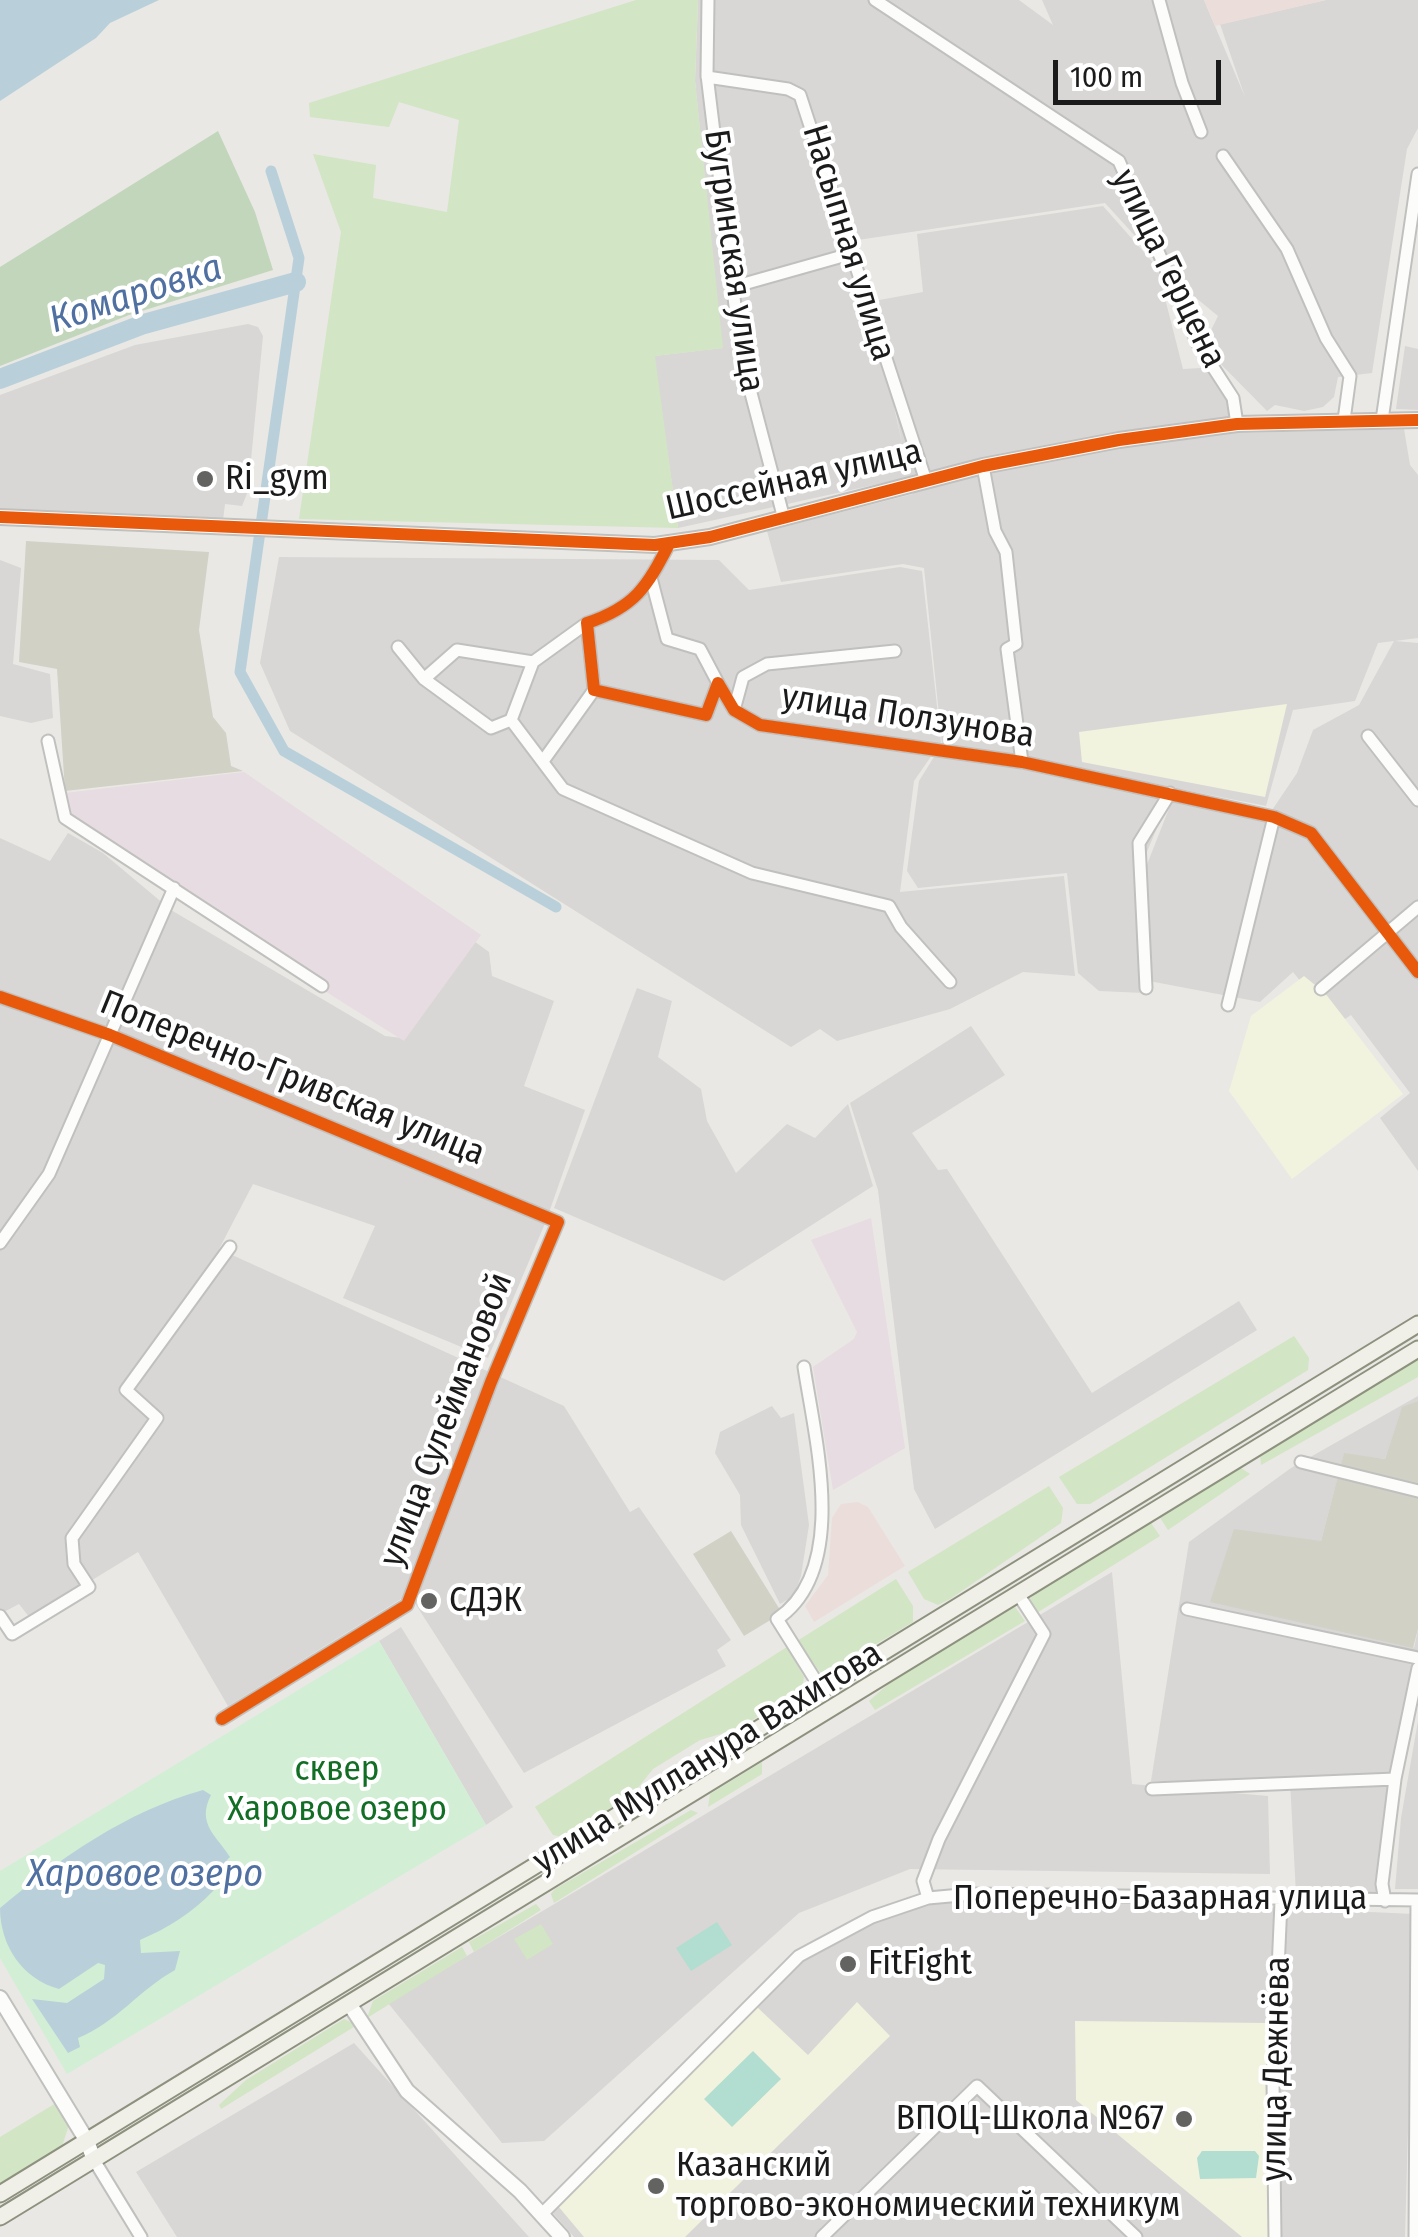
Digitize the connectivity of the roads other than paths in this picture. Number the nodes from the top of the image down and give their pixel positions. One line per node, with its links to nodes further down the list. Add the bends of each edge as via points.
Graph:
1 (708, 0): 4 (street, Бугринская улица)
2 (875, 0): 13 (street, улица Герцена, via 1119,161 1198,344 1233,398)
3 (1159, 0): 5 (street)
4 (707, 77): 8 (street, Насыпная улица, via 800,94); 9 (street, Бугринская улица)
5 (1201, 132)
6 (1223, 156): 10 (street, via 1287,249 1350,376)
7 (1418, 174): 11 (street)
8 (850, 254): 9 (street); 15 (street, Насыпная улица)
9 (733, 288): 17 (street, Бугринская улица, via 741,355)
10 (1344, 420): 11 (street, Шоссейная улица); 13 (street, Шоссейная улица)
11 (1382, 420): 12 (street, Шоссейная улица)
12 (1418, 420)
13 (1237, 424): 14 (street, Шоссейная улица)
14 (983, 466): 15 (street, Шоссейная улица); 32 (street, via 995,531 1006,552 1016,644 1007,649)
15 (926, 482): 17 (street, Шоссейная улица)
16 (0, 517): 18 (street, Шоссейная улица)
17 (784, 519): 18 (street, Шоссейная улица)
18 (669, 544): 19 (street)
19 (651, 578): 20 (street, via 623,611); 25 (street, улица Ползунова, via 668,639 700,650)
20 (587, 623): 23 (street); 26 (street)
21 (398, 647): 24 (street)
22 (895, 651): 27 (street, via 767,664 743,677)
23 (533, 662): 24 (street, via 457,650); 28 (street)
24 (424, 678): 28 (street, via 492,728)
25 (718, 683): 26 (street, via 706,715); 27 (street, улица Ползунова)
26 (594, 690): 31 (street)
27 (734, 710): 32 (street, улица Ползунова, via 760,725)
28 (511, 720): 31 (street)
29 (1368, 736): 34 (street)
30 (48, 741): 36 (street, via 64,818)
31 (543, 761): 40 (street, via 562,788 752,874 889,906)
32 (1022, 762): 33 (street, улица Ползунова)
33 (1170, 793): 35 (street, улица Ползунова); 42 (street, via 1139,843)
34 (1418, 800)
35 (1274, 817): 38 (street, улица Ползунова, via 1311,834); 45 (street)
36 (174, 888): 41 (street); 46 (street)
37 (1418, 907): 38 (street)
38 (1389, 932): 39 (street, улица Ползунова); 43 (street)
39 (1418, 972)
40 (950, 982)
41 (322, 986)
42 (1146, 988)
43 (1321, 989)
44 (0, 997): 46 (street, Поперечно-Гривская улица)
45 (1228, 1005)
46 (110, 1035): 47 (street, Поперечно-Гривская улица); 48 (street, via 50,1174)
47 (558, 1222): 61 (street, улица Сулеймановой, via 408,1605)
48 (0, 1243)
49 (230, 1247): 57 (street, via 126,1390 157,1418 72,1538 74,1564 89,1588 12,1634)
50 (1418, 1324): 60 (main road, улица Мулланура Вахитова)
51 (1418, 1350): 55 (main road, улица Мулланура Вахитова)
52 (804, 1367): 60 (street, via 825,1524 800,1600 778,1619)
53 (1300, 1462): 54 (street)
54 (1418, 1491)
55 (1018, 1594): 64 (street, via 1044,1634 938,1838 923,1881); 69 (main road, улица Мулланура Вахитова)
56 (1187, 1609): 58 (street)
57 (0, 1616)
58 (1418, 1658)
59 (1418, 1668): 62 (street)
60 (821, 1689): 70 (main road, улица Мулланура Вахитова)
61 (222, 1719)
62 (1395, 1779): 63 (street); 65 (street)
63 (1152, 1789)
64 (928, 1898): 67 (street, Поперечно-Базарная улица); 73 (street, Поперечно-Базарная улица, via 847,1926 799,1956)
65 (1385, 1900): 66 (street, Поперечно-Базарная улица); 67 (street, Поперечно-Базарная улица)
66 (1417, 1900): 80 (street)
67 (1281, 1902): 79 (street, улица Дежнёва, via 1273,2082)
68 (0, 1998): 70 (street)
69 (350, 2006): 71 (main road, улица Мулланура Вахитова); 73 (street, via 407,2091)
70 (87, 2141): 71 (street); 72 (main road, улица Мулланура Вахитова)
71 (94, 2160): 74 (main road, улица Мулланура Вахитова); 75 (street)
72 (0, 2194)
73 (542, 2214): 76 (street)
74 (0, 2217)
75 (141, 2237)
76 (562, 2237)
77 (822, 2237): 78 (street, via 977,2086)
78 (1136, 2237)
79 (1276, 2237)
80 (1415, 2237)

